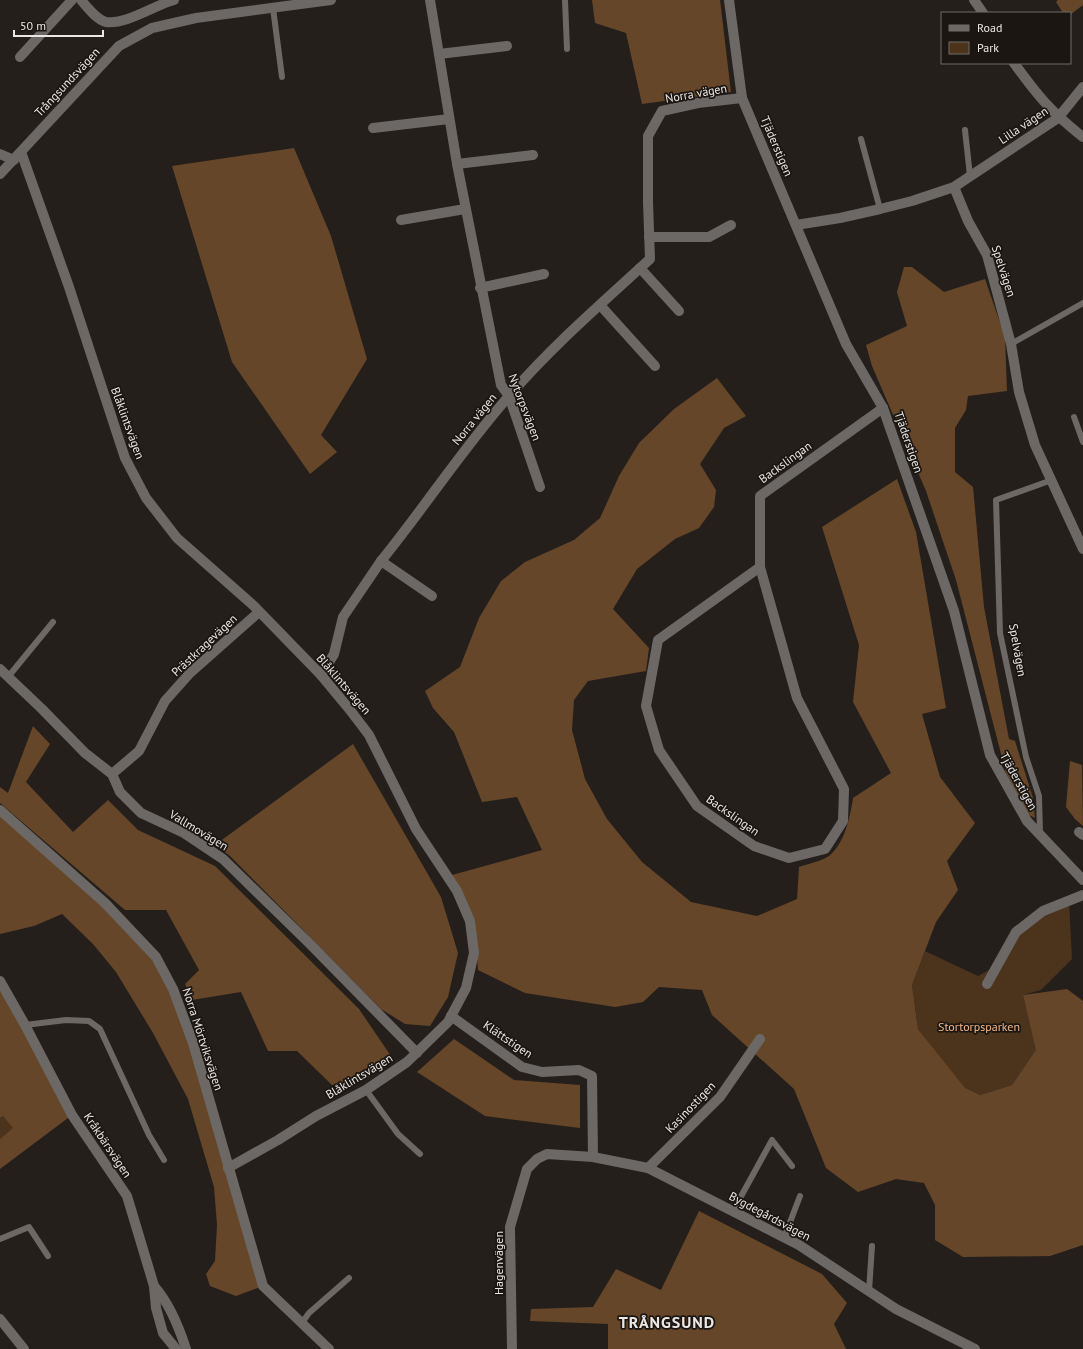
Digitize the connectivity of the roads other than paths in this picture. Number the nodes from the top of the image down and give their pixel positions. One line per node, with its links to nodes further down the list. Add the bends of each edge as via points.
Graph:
1 (72, 0): 14 (street)
2 (81, 0): 3 (street, via 90,11 106,22 120,20)
3 (174, 0)
4 (331, 0): 9 (street, Trångsundsvägen)
5 (430, 0): 13 (street, Nytorpsvägen)
6 (565, 0): 12 (lane)
7 (729, 0): 18 (street, Tjäderstigen)
8 (974, 0): 10 (street)
9 (273, 8): 16 (lane); 27 (street, Trångsundsvägen, via 196,18 152,28 119,46)
10 (981, 12)
11 (507, 46): 13 (street)
12 (567, 49)
13 (439, 54): 20 (street, Nytorpsvägen)
14 (20, 57)
15 (1015, 64): 19 (street, via 1037,96)
16 (282, 77)
17 (1083, 87): 19 (street, Lilla vägen)
18 (742, 98): 35 (street, Tjäderstigen); 37 (street, Norra vägen, via 698,103 662,112 648,136)
19 (1058, 118): 23 (street); 30 (street, Lilla vägen)
20 (449, 119): 21 (street); 28 (street, Nytorpsvägen)
21 (373, 128)
22 (965, 130): 30 (lane)
23 (1083, 137)
24 (861, 139): 33 (lane)
25 (0, 154): 27 (street)
26 (533, 155): 28 (street)
27 (17, 156): 29 (street, Trångsundsvägen); 56 (street, Blåklintsvägen, via 69,288 125,458 146,498 177,538)
28 (456, 164): 32 (street, Nytorpsvägen)
29 (0, 174)
30 (970, 176): 31 (street, Lilla vägen)
31 (954, 187): 33 (street, Lilla vägen); 44 (street, Spelvägen, via 968,221 988,255)
32 (465, 209): 34 (street); 40 (street, Nytorpsvägen)
33 (880, 209): 35 (street, Lilla vägen)
34 (401, 220)
35 (796, 224): 47 (street, Tjäderstigen, via 846,344)
36 (731, 225): 37 (street, via 709,237)
37 (649, 237): 38 (street, Norra vägen, via 650,259)
38 (640, 268): 42 (street, Norra vägen); 43 (street)
39 (544, 274): 40 (street)
40 (480, 288): 46 (street, Nytorpsvägen, via 501,385)
41 (1083, 303): 44 (lane)
42 (600, 305): 45 (street); 46 (street, Norra vägen, via 560,342)
43 (679, 311)
44 (1011, 344): 50 (street, Spelvägen, via 1019,392 1035,445)
45 (655, 366)
46 (509, 396): 51 (street, Nytorpsvägen); 53 (street, Norra vägen)
47 (883, 408): 54 (street, Backslingan, via 760,496); 63 (street, Tjäderstigen, via 954,611 990,756 1027,821)
48 (1074, 416): 49 (lane)
49 (1083, 442)
50 (1052, 480): 52 (street, Spelvägen); 63 (lane, Spelvägen, via 996,500 1000,633 1026,757 1039,796)
51 (540, 487)
52 (1083, 549)
53 (381, 561): 55 (street); 59 (street, Norra vägen, via 343,617 334,654)
54 (760, 567): 54 (street, Backslingan, via 658,640 646,706 659,750 697,806 754,846 789,858 825,849 842,821 844,789 797,698)
55 (432, 596)
56 (259, 612): 59 (street, Blåklintsvägen); 61 (street, Prästkragevägen, via 190,673 165,701 139,751)
57 (53, 622): 60 (lane)
58 (0, 669): 60 (street, Vallmovägen)
59 (321, 676): 68 (street, Blåklintsvägen, via 369,735 416,829 457,891 470,921 474,953 466,988)
60 (8, 677): 61 (street, Vallmovägen, via 85,753)
61 (112, 774): 71 (street, Vallmovägen, via 120,792 141,813 184,833 223,859)
62 (0, 810): 78 (street, Norra Mörtviksvägen, via 105,903 156,957 174,989 193,1043)
63 (1040, 836): 64 (street, Tjäderstigen)
64 (1083, 880)
65 (1083, 895): 67 (street, via 1043,911 1016,932)
66 (0, 981): 69 (street, Kråkbärsvägen)
67 (987, 984)
68 (451, 1016): 71 (street, Blåklintsvägen); 74 (street, Klättstigen, via 522,1067 542,1072 579,1070 592,1076)
69 (25, 1025): 76 (lane, via 66,1020 89,1021 100,1029 149,1136); 87 (street, Kråkbärsvägen, via 72,1115 127,1196)
70 (760, 1039): 79 (street, Kasinostigen, via 720,1097)
71 (417, 1053): 72 (street, Blåklintsvägen)
72 (366, 1090): 73 (lane, via 398,1134); 78 (street, Blåklintsvägen)
73 (420, 1154)
74 (593, 1157): 75 (street, Bygdegårdsvägen, via 547,1154); 79 (street, Bygdegårdsvägen)
75 (537, 1159): 95 (street, Hagenvägen, via 527,1169 510,1227)
76 (164, 1160)
77 (792, 1166): 81 (lane, via 772,1140)
78 (228, 1168): 90 (street, Norra Mörtviksvägen, via 263,1286)
79 (648, 1168): 81 (street, Bygdegårdsvägen)
80 (800, 1196): 82 (lane)
81 (733, 1211): 82 (street, Bygdegårdsvägen)
82 (784, 1238): 88 (street, Bygdegårdsvägen)
83 (0, 1239): 85 (lane, via 29,1227)
84 (872, 1246): 88 (lane)
85 (48, 1256)
86 (349, 1278): 90 (lane, via 309,1313)
87 (154, 1286): 92 (street, Kråkbärsvägen, via 156,1308 163,1333); 93 (street, Kråkbärsvägen, via 163,1296 176,1320)
88 (869, 1291): 96 (street, Bygdegårdsvägen, via 896,1309)
89 (0, 1319): 91 (street)
90 (301, 1324): 94 (street, Norra Mörtviksvägen)
91 (24, 1349)
92 (176, 1349)
93 (186, 1349)
94 (329, 1349)
95 (512, 1349)
96 (975, 1349)

